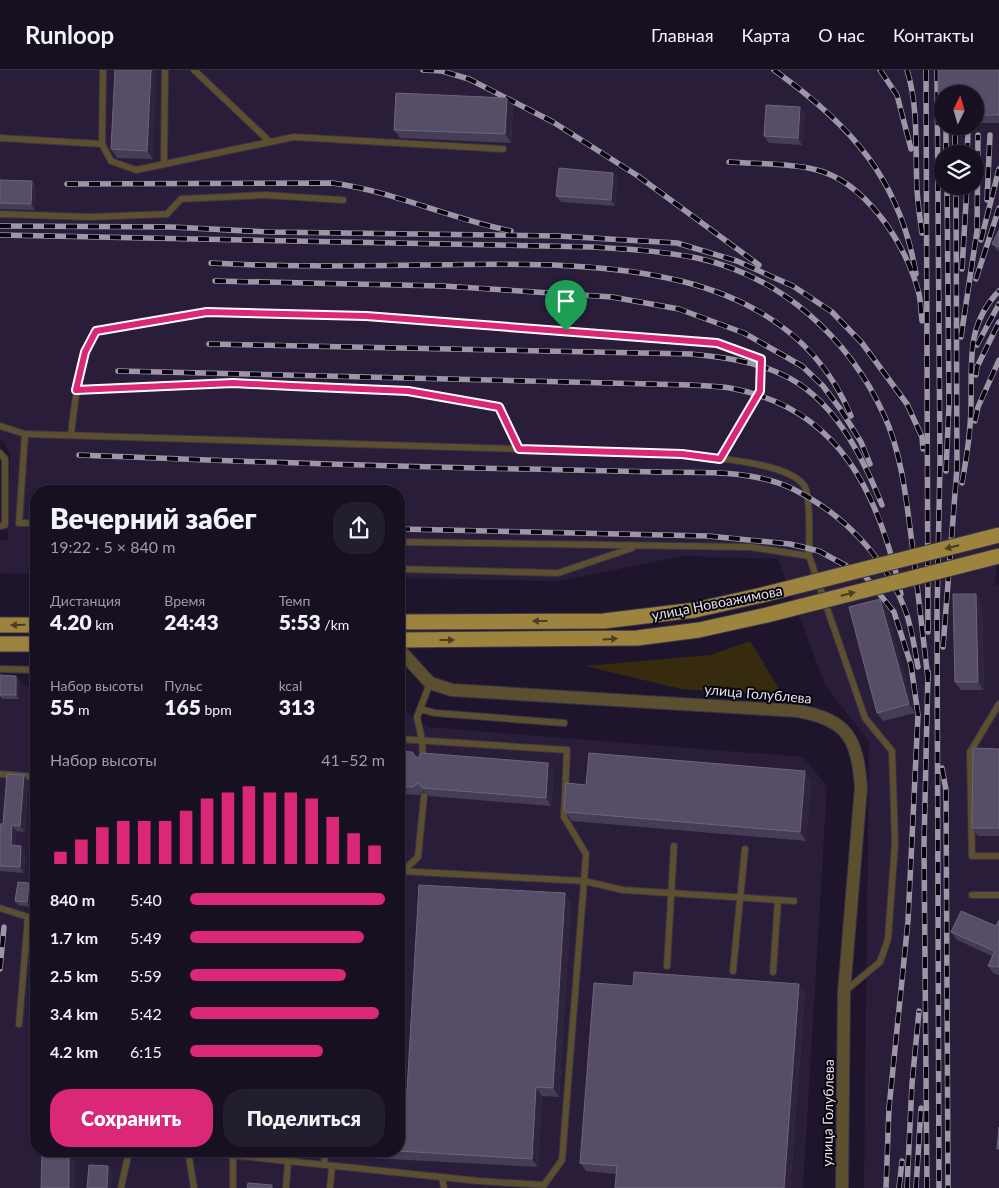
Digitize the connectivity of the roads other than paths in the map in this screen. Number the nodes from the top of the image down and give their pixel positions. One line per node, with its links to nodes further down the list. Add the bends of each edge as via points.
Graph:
1 (103, 70): 6 (lane)
2 (165, 70): 8 (lane)
3 (194, 70): 5 (lane)
4 (0, 138): 6 (lane)
5 (270, 142): 7 (lane, via 294,137); 8 (lane)
6 (102, 144): 8 (lane, via 111,161 136,170)
7 (503, 149)
8 (164, 164)
9 (343, 200): 10 (lane, via 264,195 181,199 168,214 90,217)
10 (0, 214)
11 (76, 390): 14 (lane); 15 (lane, via 233,383 408,391 499,407); 17 (lane, via 85,352 96,331 207,312 366,316 717,343 761,359 760,391)
12 (0, 426): 13 (lane)
13 (25, 434): 14 (lane); 18 (lane, via 20,523)
14 (71, 435): 15 (lane)
15 (519, 449): 17 (lane, via 682,454)
16 (0, 453): 19 (lane, via 5,459 5,525)
17 (720, 459): 23 (lane, via 758,464 795,476 806,488)
18 (30, 523)
19 (0, 526)
20 (999, 535): 26 (main road, улица Новоажимова, one-way to 26, bridge, via 695,610 604,621)
21 (405, 542): 22 (lane)
22 (638, 546): 23 (lane, via 750,547); 25 (lane, via 558,573)
23 (809, 556): 61 (lane, via 865,718 892,751 895,843 888,939 880,962)
24 (999, 556): 29 (main road, улица Новоажимова, one-way to 24, bridge, via 638,638 698,630)
25 (405, 569)
26 (405, 622)
27 (0, 625): 28 (main road, one-way to 27)
28 (30, 625)
29 (405, 640)
30 (0, 644): 31 (main road)
31 (30, 644)
32 (405, 655): 35 (street, улица Голублева)
33 (0, 669): 34 (lane)
34 (30, 670)
35 (430, 682): 37 (lane); 61 (street, улица Голублева, via 452,690 798,711 821,715 841,726 853,742 862,787)
36 (999, 704): 47 (lane, via 970,752 972,856)
37 (420, 709): 38 (lane, via 435,713); 40 (lane, via 417,720)
38 (564, 723)
39 (405, 739): 40 (lane)
40 (422, 740): 41 (lane); 50 (lane, via 568,750 564,817 586,854)
41 (423, 761)
42 (0, 774): 43 (lane)
43 (30, 776)
44 (424, 796): 48 (lane, via 418,857)
45 (674, 846): 51 (lane)
46 (744, 849): 54 (lane)
47 (999, 856)
48 (405, 868)
49 (405, 872): 50 (lane)
50 (584, 881): 51 (lane, via 623,890); 72 (lane, via 562,1160)
51 (671, 894): 54 (lane); 58 (lane)
52 (999, 895): 53 (lane)
53 (972, 896)
54 (741, 898): 55 (lane); 59 (lane)
55 (778, 900): 56 (lane); 60 (lane)
56 (794, 901)
57 (0, 908): 62 (lane, via 28,917)
58 (667, 966)
59 (733, 971)
60 (773, 972)
61 (844, 992): 79 (street, улица Голублева)
62 (19, 1024)
63 (128, 1157): 73 (lane)
64 (189, 1157): 74 (lane)
65 (233, 1157): 75 (lane)
66 (242, 1157): 68 (lane)
67 (325, 1157): 69 (lane)
68 (288, 1162): 69 (lane); 76 (lane)
69 (324, 1165): 70 (lane)
70 (332, 1166): 71 (lane); 77 (lane)
71 (442, 1177): 72 (lane); 78 (lane)
72 (544, 1186)
73 (121, 1188)
74 (194, 1188)
75 (233, 1188)
76 (286, 1188)
77 (330, 1188)
78 (444, 1188)
79 (842, 1188)

